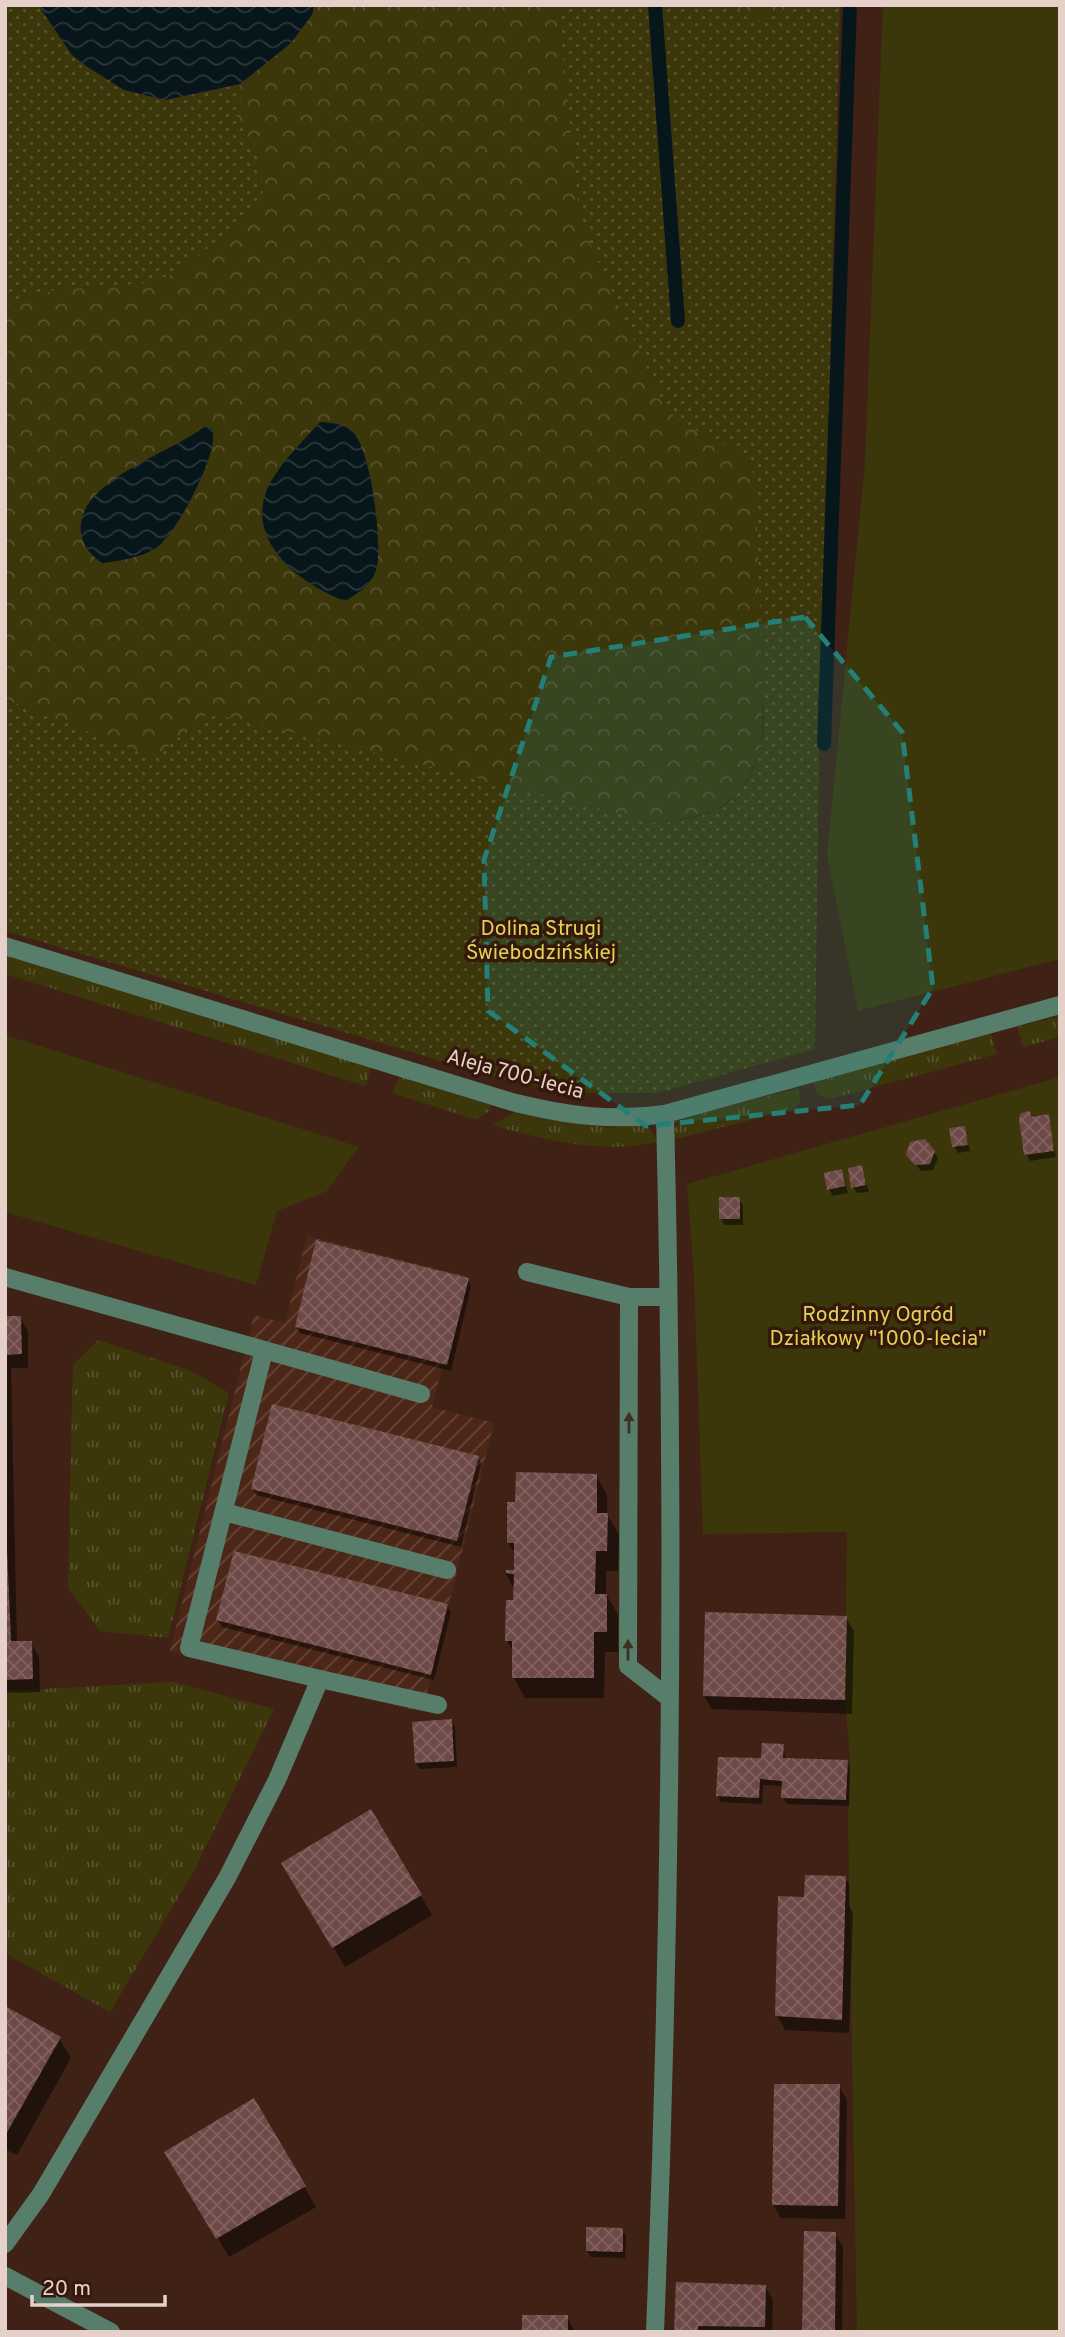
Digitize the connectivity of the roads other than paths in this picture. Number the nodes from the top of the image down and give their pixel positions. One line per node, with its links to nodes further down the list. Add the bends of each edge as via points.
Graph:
1 (5, 946): 3 (street, Aleja 700-lecia, via 512,1102 587,1118)
2 (1060, 1005): 3 (street, Aleja 700-lecia)
3 (665, 1114): 7 (street)
4 (527, 1272): 6 (street)
5 (5, 1277): 8 (street)
6 (629, 1297): 7 (street); 13 (street, one-way to 6, via 628,1666)
7 (668, 1297): 13 (street)
8 (264, 1351): 9 (street); 10 (street)
9 (421, 1394)
10 (224, 1512): 11 (street); 12 (street, via 189,1648)
11 (447, 1570)
12 (320, 1679): 14 (street); 15 (street, via 277,1780 227,1878 41,2194)
13 (669, 1698): 18 (street, via 664,2098)
14 (438, 1705)
15 (5, 2244)
16 (5, 2276): 17 (street)
17 (111, 2332)
18 (655, 2332)

